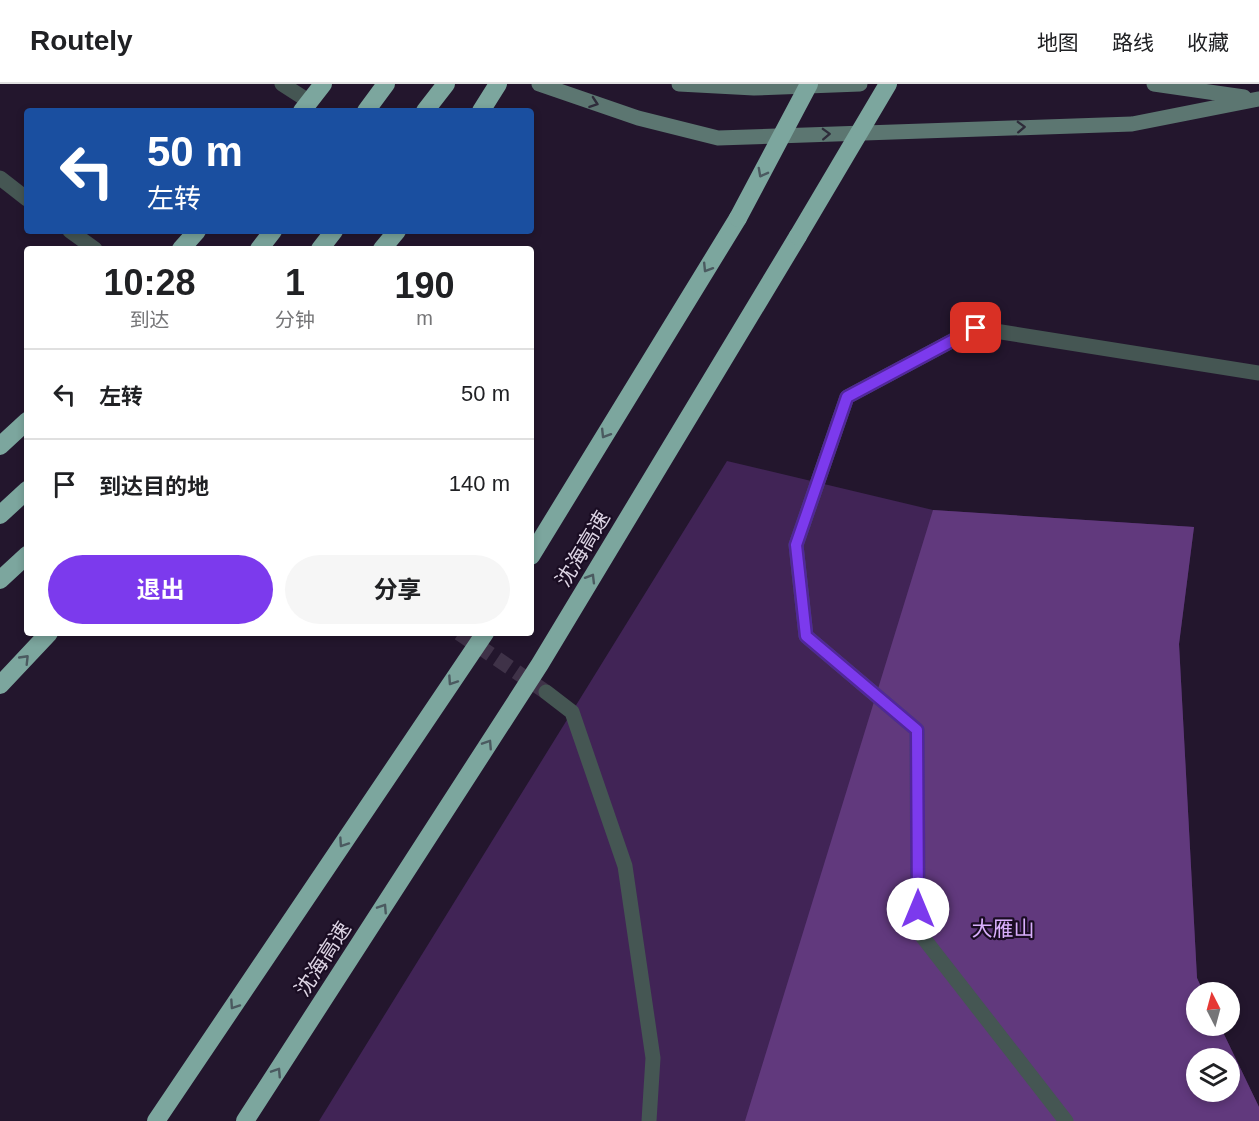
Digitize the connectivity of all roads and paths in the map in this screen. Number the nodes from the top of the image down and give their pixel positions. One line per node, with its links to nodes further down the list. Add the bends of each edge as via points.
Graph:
1 (282, 84): 13 (street)
2 (323, 84): 13 (highway)
3 (386, 84): 14 (highway)
4 (446, 84): 15 (highway)
5 (498, 84): 16 (highway)
6 (539, 84): 12 (street, one-way to 12, via 638,118 718,138 1132,124)
7 (679, 84): 9 (street, via 754,88)
8 (809, 84): 34 (highway, 沈海高速, one-way to 34, bridge, via 738,218)
9 (860, 84)
10 (888, 84): 42 (highway, 沈海高速, one-way to 10, bridge, via 540,664)
11 (1154, 84): 12 (street)
12 (1258, 99)
13 (306, 106)
14 (368, 108)
15 (428, 108)
16 (483, 108)
17 (0, 178): 18 (street)
18 (24, 196)
19 (74, 234): 24 (street)
20 (194, 234): 25 (highway)
21 (271, 234): 26 (highway)
22 (332, 234): 27 (highway)
23 (394, 234): 28 (highway)
24 (90, 246)
25 (184, 246)
26 (261, 246)
27 (322, 246)
28 (384, 246)
29 (1259, 373): 44 (street, via 976,328 847,397 796,545 806,636 917,730 918,931)
30 (24, 424): 31 (highway)
31 (0, 446)
32 (24, 493): 33 (highway)
33 (0, 515)
34 (534, 551)
35 (24, 558): 36 (highway)
36 (0, 580)
37 (46, 636): 39 (highway, one-way to 37)
38 (483, 636): 41 (highway, one-way to 41)
39 (0, 685)
40 (546, 692): 43 (street, via 572,712 625,866 653,1058)
41 (156, 1121)
42 (245, 1121)
43 (649, 1121)
44 (1066, 1121)

